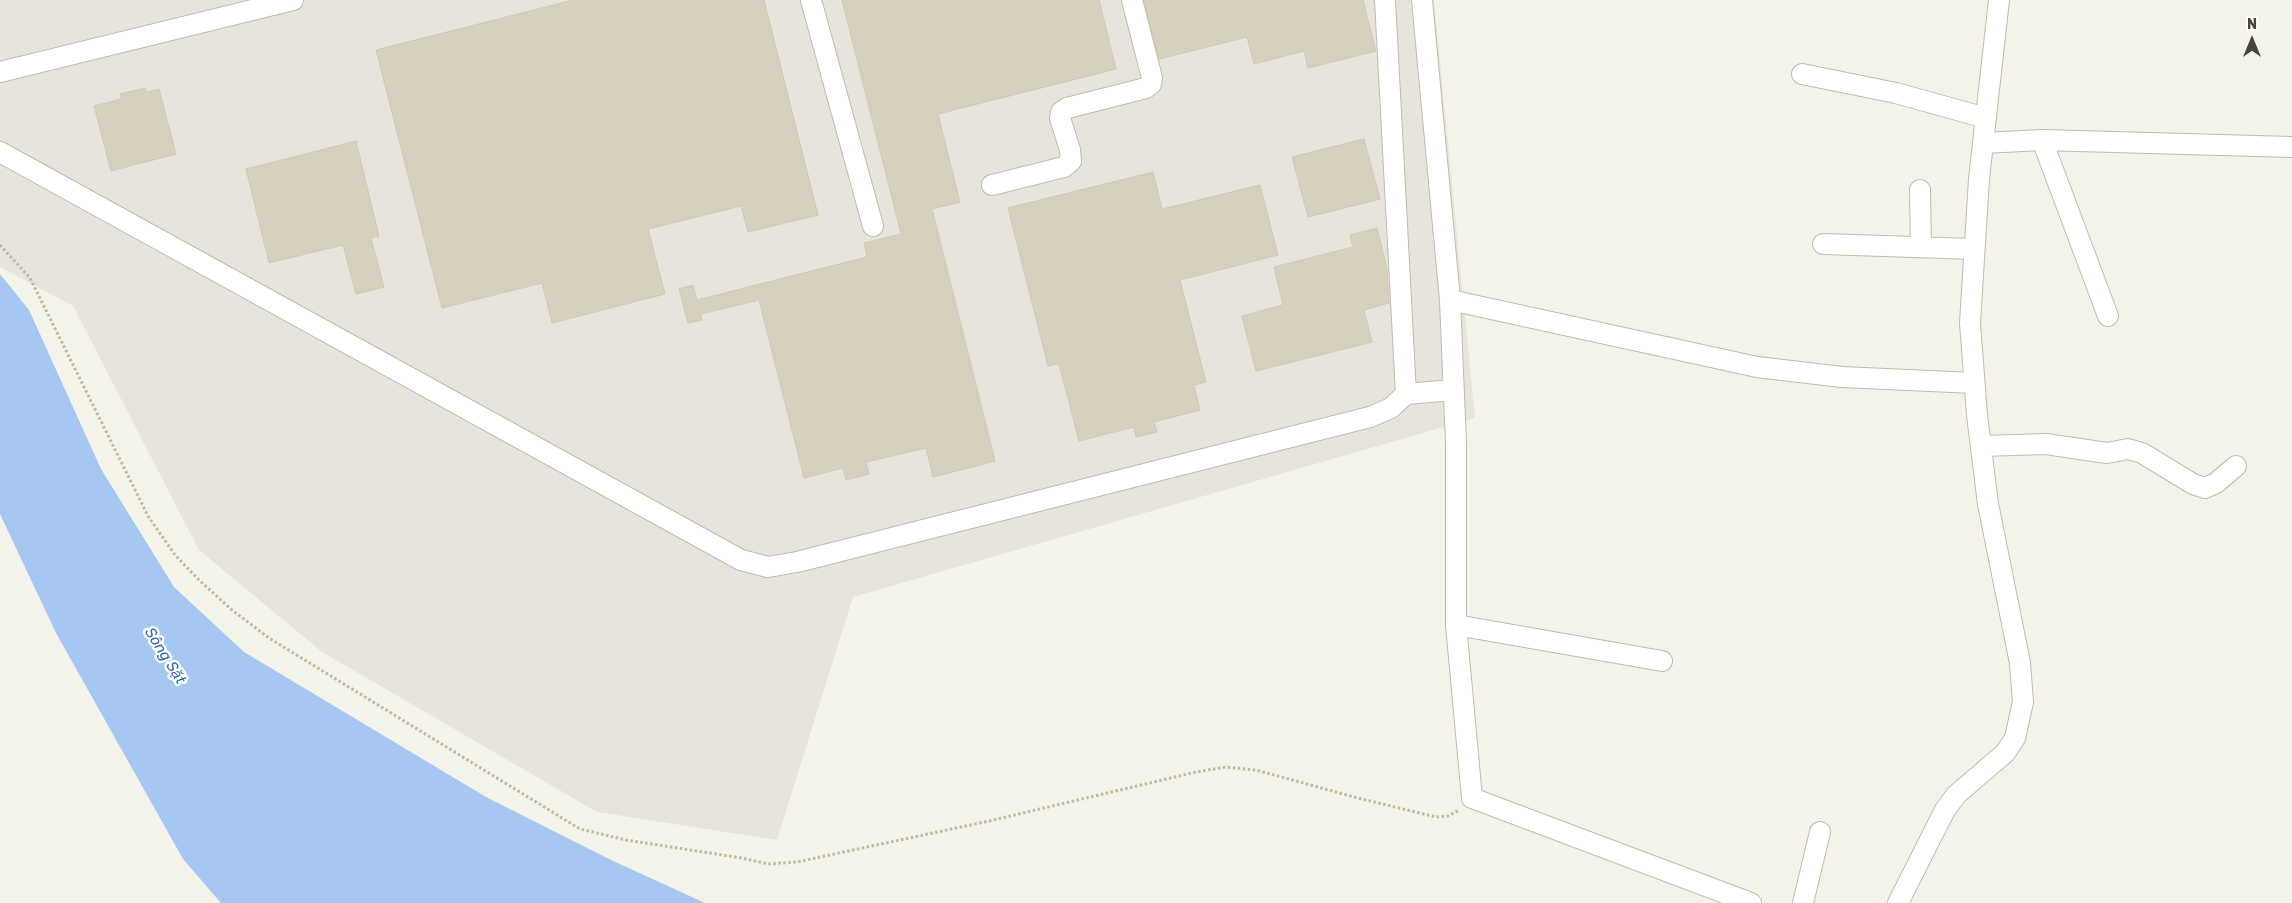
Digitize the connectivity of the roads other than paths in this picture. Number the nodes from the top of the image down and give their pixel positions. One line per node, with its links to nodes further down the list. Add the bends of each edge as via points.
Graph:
1 (293, 0): 7 (street)
2 (811, 0): 16 (street)
3 (1132, 0): 14 (street, via 1151,84 1067,108 1061,112 1060,118 1071,161 1064,167)
4 (1385, 0): 24 (street)
5 (1422, 0): 20 (street)
6 (1999, 0): 9 (street)
7 (0, 72)
8 (1802, 74): 9 (street, via 1896,93)
9 (1986, 118): 11 (street)
10 (2042, 140): 11 (street); 12 (street); 21 (street)
11 (1983, 143): 19 (street)
12 (2292, 147)
13 (0, 152): 24 (street, via 741,560 768,567 1370,416 1391,408)
14 (992, 185)
15 (1920, 190): 18 (street)
16 (873, 226)
17 (1823, 244): 18 (street)
18 (1921, 248): 19 (street)
19 (1974, 249): 22 (street, via 1970,323)
20 (1450, 300): 22 (street, via 1757,367 1842,377); 23 (street)
21 (2108, 316)
22 (1974, 383): 25 (street)
23 (1453, 390): 24 (street); 27 (street)
24 (1406, 394)
25 (1982, 446): 26 (street, via 2046,444 2107,453 2128,449 2142,453 2205,488); 33 (street, via 1994,536 2020,663 2023,702 2020,721 2015,738 2005,753 1951,802)
26 (2236, 466)
27 (1456, 625): 28 (street); 30 (street, via 1472,798)
28 (1662, 662)
29 (1820, 832): 32 (street)
30 (1717, 897): 31 (street)
31 (1751, 903)
32 (1803, 903)
33 (1898, 903)

